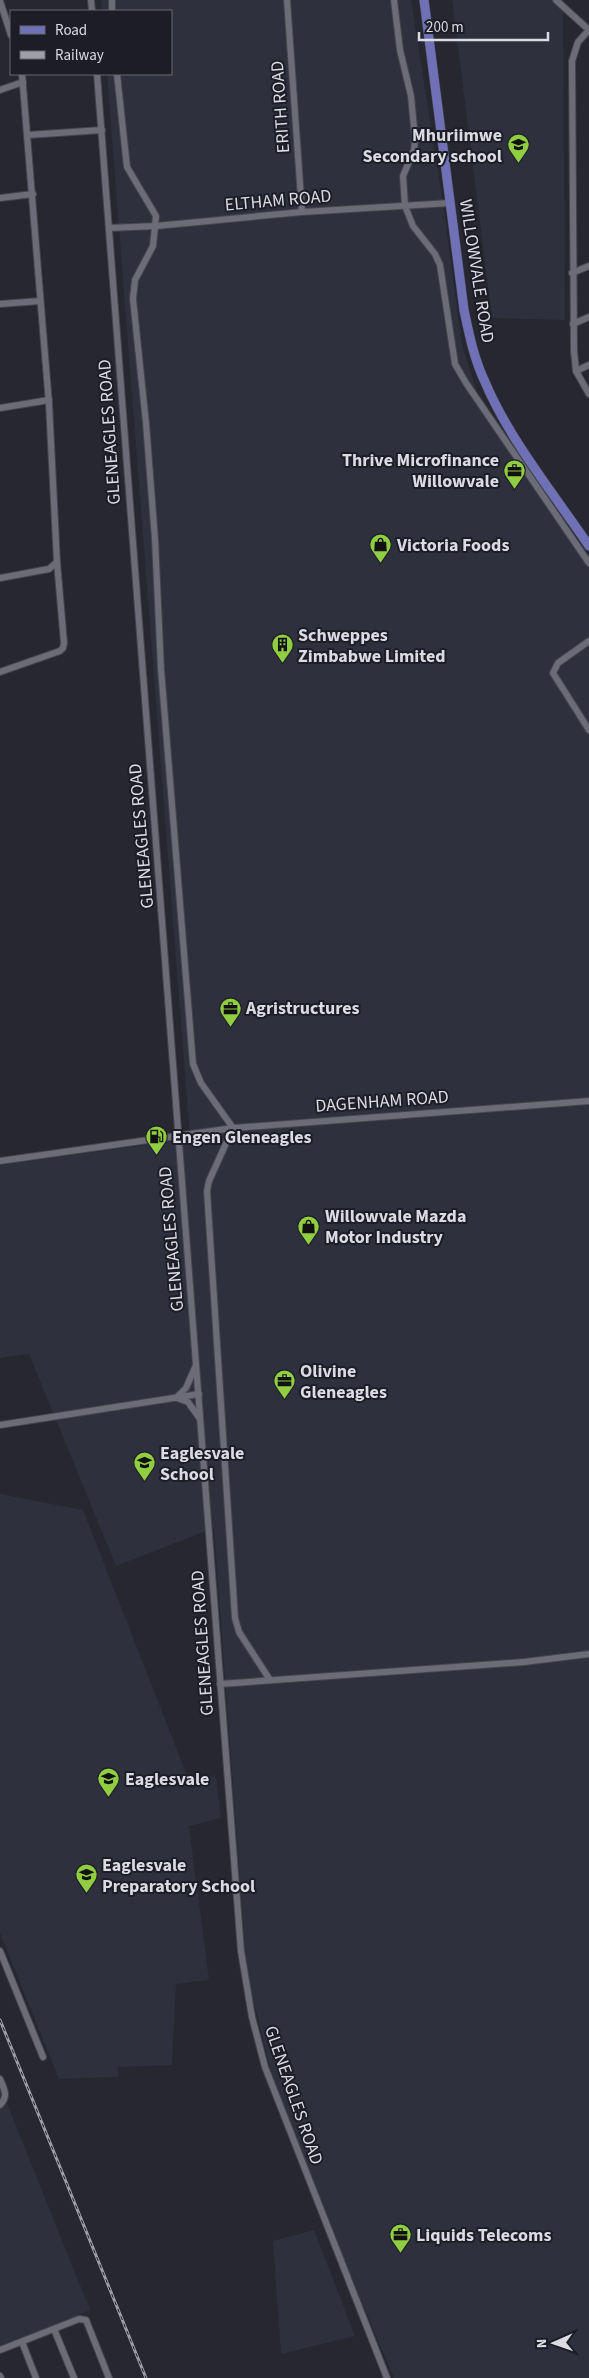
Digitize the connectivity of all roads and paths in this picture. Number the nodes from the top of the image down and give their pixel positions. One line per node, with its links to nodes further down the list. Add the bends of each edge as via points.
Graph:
1 (0, 0): 7 (street)
2 (287, 0): 19 (street, ERITH ROAD)
3 (394, 0): 18 (street, via 415,139 403,176)
4 (424, 0): 17 (main road, WILLOWVALE ROAD)
5 (556, 0): 6 (street)
6 (589, 30): 23 (street, via 578,42 572,61)
7 (10, 32)
8 (22, 75): 11 (street)
9 (97, 75): 13 (street, GLENEAGLES ROAD)
10 (117, 75): 20 (street, via 126,167 156,216)
11 (23, 82): 12 (street); 14 (street)
12 (0, 90)
13 (102, 130): 14 (street); 21 (street, GLENEAGLES ROAD)
14 (28, 135): 15 (street)
15 (32, 194): 16 (street); 24 (street)
16 (0, 198)
17 (450, 203): 18 (street, ELTHAM ROAD); 33 (main road, WILLOWVALE ROAD, via 464,310 485,383 506,423)
18 (404, 206): 19 (street, ELTHAM ROAD); 35 (street, via 413,226 440,265 452,350 460,374)
19 (302, 212): 20 (street, ELTHAM ROAD)
20 (156, 226): 21 (street, ELTHAM ROAD); 41 (street, via 153,246 135,280 133,299 146,423 161,669 193,1064 198,1078)
21 (109, 228): 42 (street, GLENEAGLES ROAD)
22 (589, 266): 23 (street)
23 (572, 273): 27 (street)
24 (40, 301): 25 (street); 31 (street)
25 (0, 304)
26 (589, 317): 27 (street)
27 (573, 324): 29 (street)
28 (589, 365): 29 (street)
29 (576, 371): 30 (street)
30 (589, 394)
31 (49, 400): 32 (street); 34 (street)
32 (0, 408)
33 (589, 546)
34 (57, 562): 36 (street, via 49,569); 38 (street, via 64,648)
35 (589, 563)
36 (0, 578)
37 (589, 641): 39 (street, via 558,663 553,673)
38 (0, 672)
39 (589, 730)
40 (589, 1101): 41 (street, DAGENHAM ROAD)
41 (233, 1128): 42 (street, DAGENHAM ROAD); 50 (street, via 207,1191 235,1618 239,1632)
42 (178, 1134): 43 (street, DAGENHAM ROAD); 44 (street, GLENEAGLES ROAD)
43 (0, 1161)
44 (196, 1364): 45 (street, GLENEAGLES ROAD); 46 (street, via 186,1388)
45 (199, 1394): 46 (street); 47 (street, GLENEAGLES ROAD)
46 (176, 1398): 47 (street, via 188,1402); 48 (street)
47 (201, 1421): 51 (street, GLENEAGLES ROAD)
48 (0, 1425)
49 (589, 1654): 50 (street, via 524,1662)
50 (270, 1680): 51 (street)
51 (220, 1684): 62 (street, GLENEAGLES ROAD, via 241,1951 253,2026 277,2101)
52 (0, 1951): 53 (street)
53 (44, 2057)
54 (0, 2079): 55 (street, via 6,2094)
55 (0, 2105)
56 (54, 2329): 57 (street); 60 (street); 61 (street, via 79,2319 86,2320)
57 (22, 2342): 58 (street); 59 (street)
58 (0, 2350)
59 (36, 2378)
60 (74, 2378)
61 (109, 2378)
62 (387, 2378)

